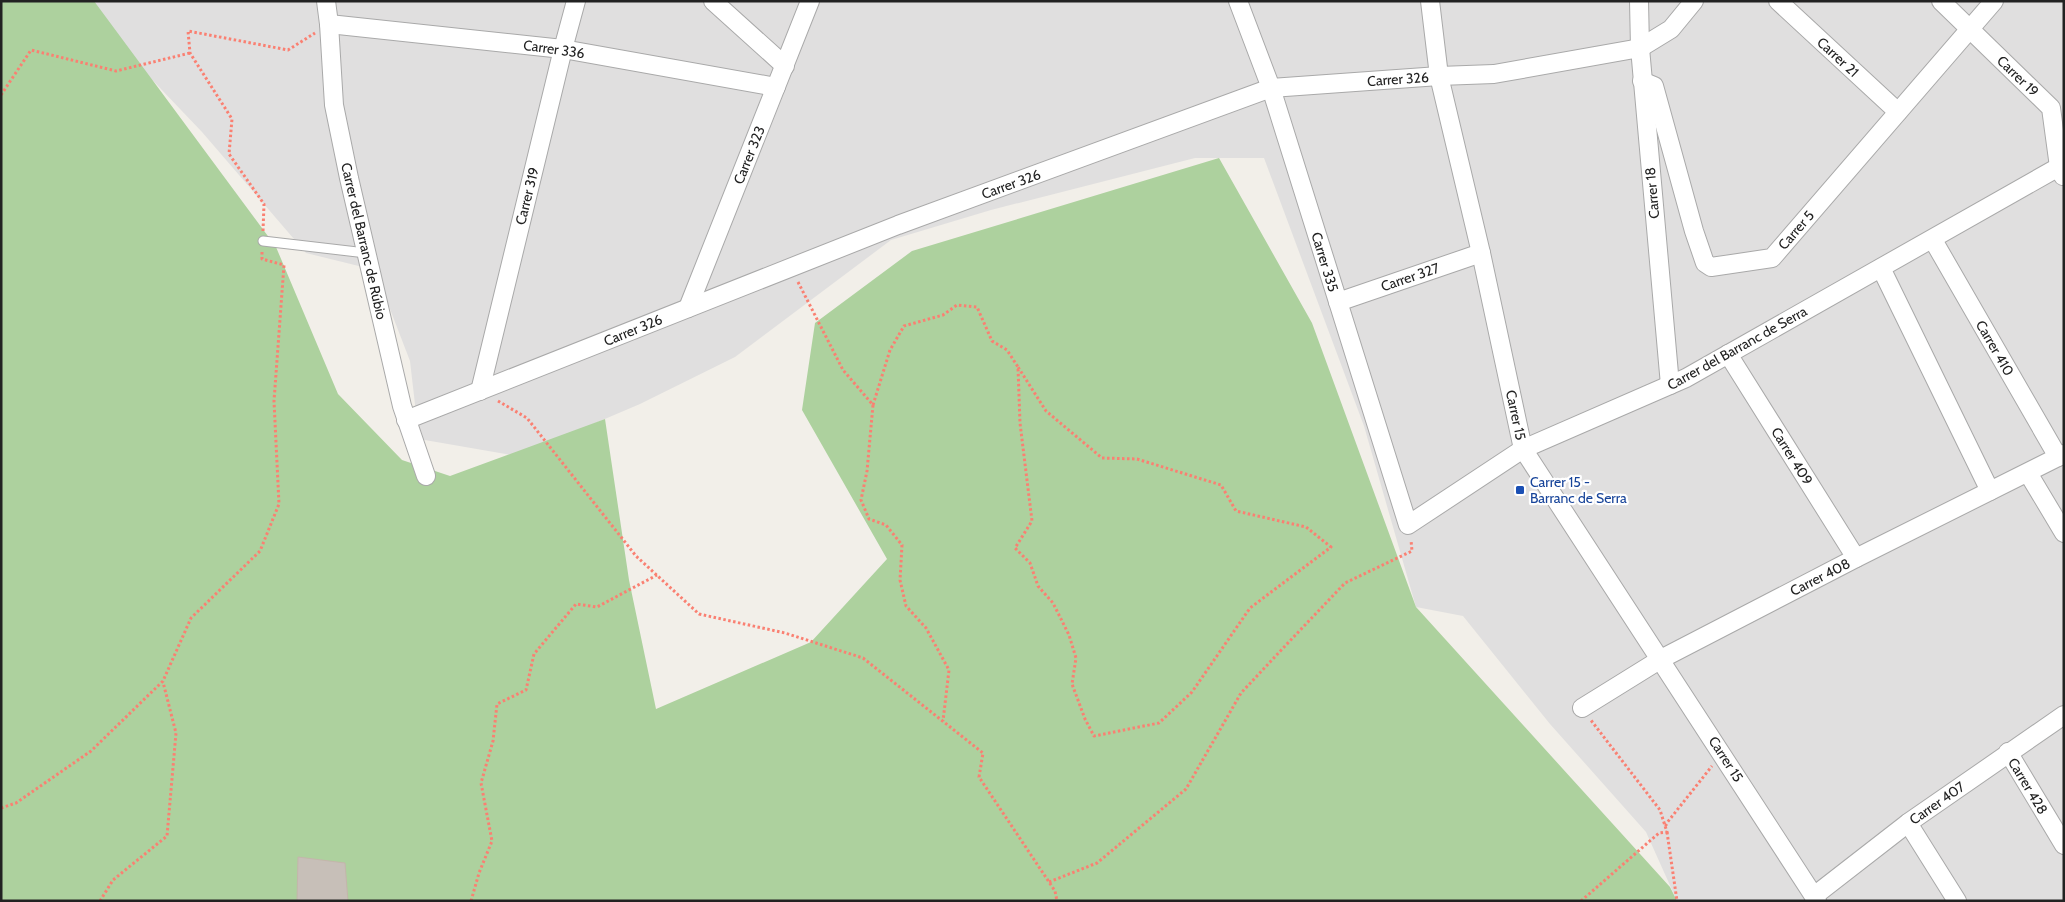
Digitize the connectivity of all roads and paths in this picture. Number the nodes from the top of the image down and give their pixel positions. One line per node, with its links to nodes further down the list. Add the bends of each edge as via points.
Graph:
1 (326, 1): 12 (street, Carrer del Barranc de Rúbio)
2 (576, 1): 15 (street, Carrer 319)
3 (712, 1): 17 (street)
4 (810, 1): 17 (street, Carrer 323)
5 (1238, 1): 21 (street, Carrer 335)
6 (1430, 1): 18 (street, Carrer 15)
7 (1639, 1): 14 (street, Carrer 18)
8 (1694, 1): 14 (street, via 1671,29)
9 (1778, 1): 23 (street, Carrer 21)
10 (1941, 1): 13 (street, Carrer 19)
11 (1994, 1): 13 (street, Carrer 5)
12 (329, 24): 15 (street, Carrer 336); 16 (path, via 288,50 188,30); 27 (street, Carrer del Barranc de Rúbio, via 334,105)
13 (1970, 29): 23 (street, Carrer 5); 24 (street, Carrer 19, via 2051,108)
14 (1640, 48): 18 (street, Carrer 326, via 1494,74); 19 (street, Carrer 18)
15 (563, 49): 20 (street, Carrer 336); 36 (street, Carrer 319)
16 (190, 53): 22 (path, via 116,71 31,50); 26 (path, via 232,119 229,154 264,204)
17 (784, 66): 20 (street, Carrer 323)
18 (1439, 76): 21 (street, Carrer 326); 28 (street, Carrer 15)
19 (1642, 81): 23 (street, Carrer 5, via 1654,86 1694,231 1705,263 1711,267 1772,258); 35 (street, Carrer 18)
20 (776, 87): 32 (street, Carrer 323)
21 (1271, 88): 29 (street, Carrer 326, via 898,225); 31 (street, Carrer 335)
22 (1, 95)
23 (1898, 112)
24 (2062, 169): 25 (street, Carrer del Barranc de Serra)
25 (1933, 240): 30 (street, Carrer del Barranc de Serra); 40 (street, Carrer 410)
26 (263, 241): 27 (lane); 49 (path, via 262,259 284,265 274,401 279,504 260,551 191,618)
27 (366, 253): 38 (street, Carrer del Barranc de Rúbio)
28 (1481, 253): 31 (street, Carrer 327); 39 (street, Carrer 15)
29 (791, 268): 32 (street, Carrer 326); 37 (path, via 843,370)
30 (1881, 268): 33 (street, Carrer del Barranc de Serra); 43 (street)
31 (1338, 302): 44 (street, Carrer 335)
32 (688, 308): 36 (street, Carrer 326)
33 (1728, 354): 35 (street, Carrer del Barranc de Serra); 46 (street, Carrer 409)
34 (1018, 367): 34 (path, via 1020,423 1032,522 1015,548 1030,564 1038,586 1053,603 1069,635 1076,658 1072,684 1094,736 1159,723 1192,692 1250,608 1331,547 1306,527 1236,511 1221,485 1137,459 1102,458 1046,411); 37 (path, via 1007,350 992,341 978,307 957,305 943,315 904,326 890,350)
35 (1670, 385): 39 (street, Carrer del Barranc de Serra)
36 (480, 390): 38 (street, Carrer 326); 47 (path, via 527,418 636,556)
37 (873, 405): 52 (path, via 861,500 869,519 886,525 902,546 900,580 906,606 926,628 949,670)
38 (406, 420): 42 (street, Carrer del Barranc de Rúbio)
39 (1523, 450): 44 (street, Carrer del Barranc de Serra); 48 (street, Carrer 15)
40 (2061, 456): 41 (street, Carrer 408)
41 (2028, 473): 43 (street, Carrer 408); 45 (street)
42 (426, 476)
43 (1990, 491): 46 (street, Carrer 408)
44 (1408, 525): 59 (path, via 1412,551 1345,583 1286,645 1241,693 1186,789 1097,863)
45 (2064, 533)
46 (1856, 558): 48 (street, Carrer 408)
47 (657, 575): 52 (path, via 699,614 785,633 863,658); 62 (path, via 597,607 576,604 534,654 526,690 497,704 493,741 481,783 492,841)
48 (1661, 659): 50 (street, Carrer 408); 54 (street, Carrer 15)
49 (163, 681): 55 (path, via 91,751 16,803); 61 (path, via 176,733 167,836 114,880)
50 (1582, 708): 57 (path, via 1660,810)
51 (2064, 715): 53 (street, Carrer 407)
52 (943, 722): 59 (path, via 983,753 979,776)
53 (2008, 752): 56 (street, Carrer 407); 58 (street, Carrer 428)
54 (1722, 754): 57 (path, via 1666,824); 60 (street, Carrer 15)
55 (1, 808)
56 (1908, 823): 60 (street, Carrer 407); 66 (street)
57 (1667, 832): 64 (path, via 1658,833); 65 (path)
58 (2064, 845)
59 (1049, 882): 63 (path)
60 (1815, 898)
61 (100, 901)
62 (471, 901)
63 (1057, 901)
64 (1581, 901)
65 (1677, 901)
66 (1957, 901)

